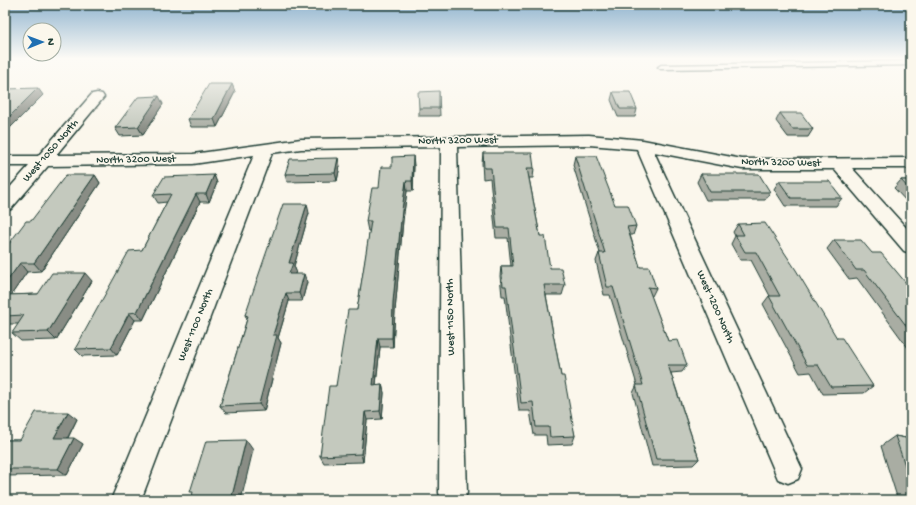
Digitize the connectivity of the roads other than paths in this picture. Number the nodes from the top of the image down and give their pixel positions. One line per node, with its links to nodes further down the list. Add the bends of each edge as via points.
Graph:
1 (98, 97): 6 (street, West 1050 North)
2 (449, 141): 3 (street, North 3200 West, via 589,140); 4 (street, North 3200 West, via 301,144); 12 (street, West 1150 North)
3 (643, 146): 7 (street, North 3200 West, via 742,164); 11 (street, West 1200 North)
4 (265, 149): 6 (street, North 3200 West, via 193,159); 13 (street, West 1100 North)
5 (5, 161): 6 (street, North 3200 West)
6 (44, 161): 9 (street, West 1050 North)
7 (838, 163): 8 (street, North 3200 West); 10 (street)
8 (911, 163)
9 (5, 204)
10 (911, 246)
11 (788, 469)
12 (453, 493)
13 (126, 500)

